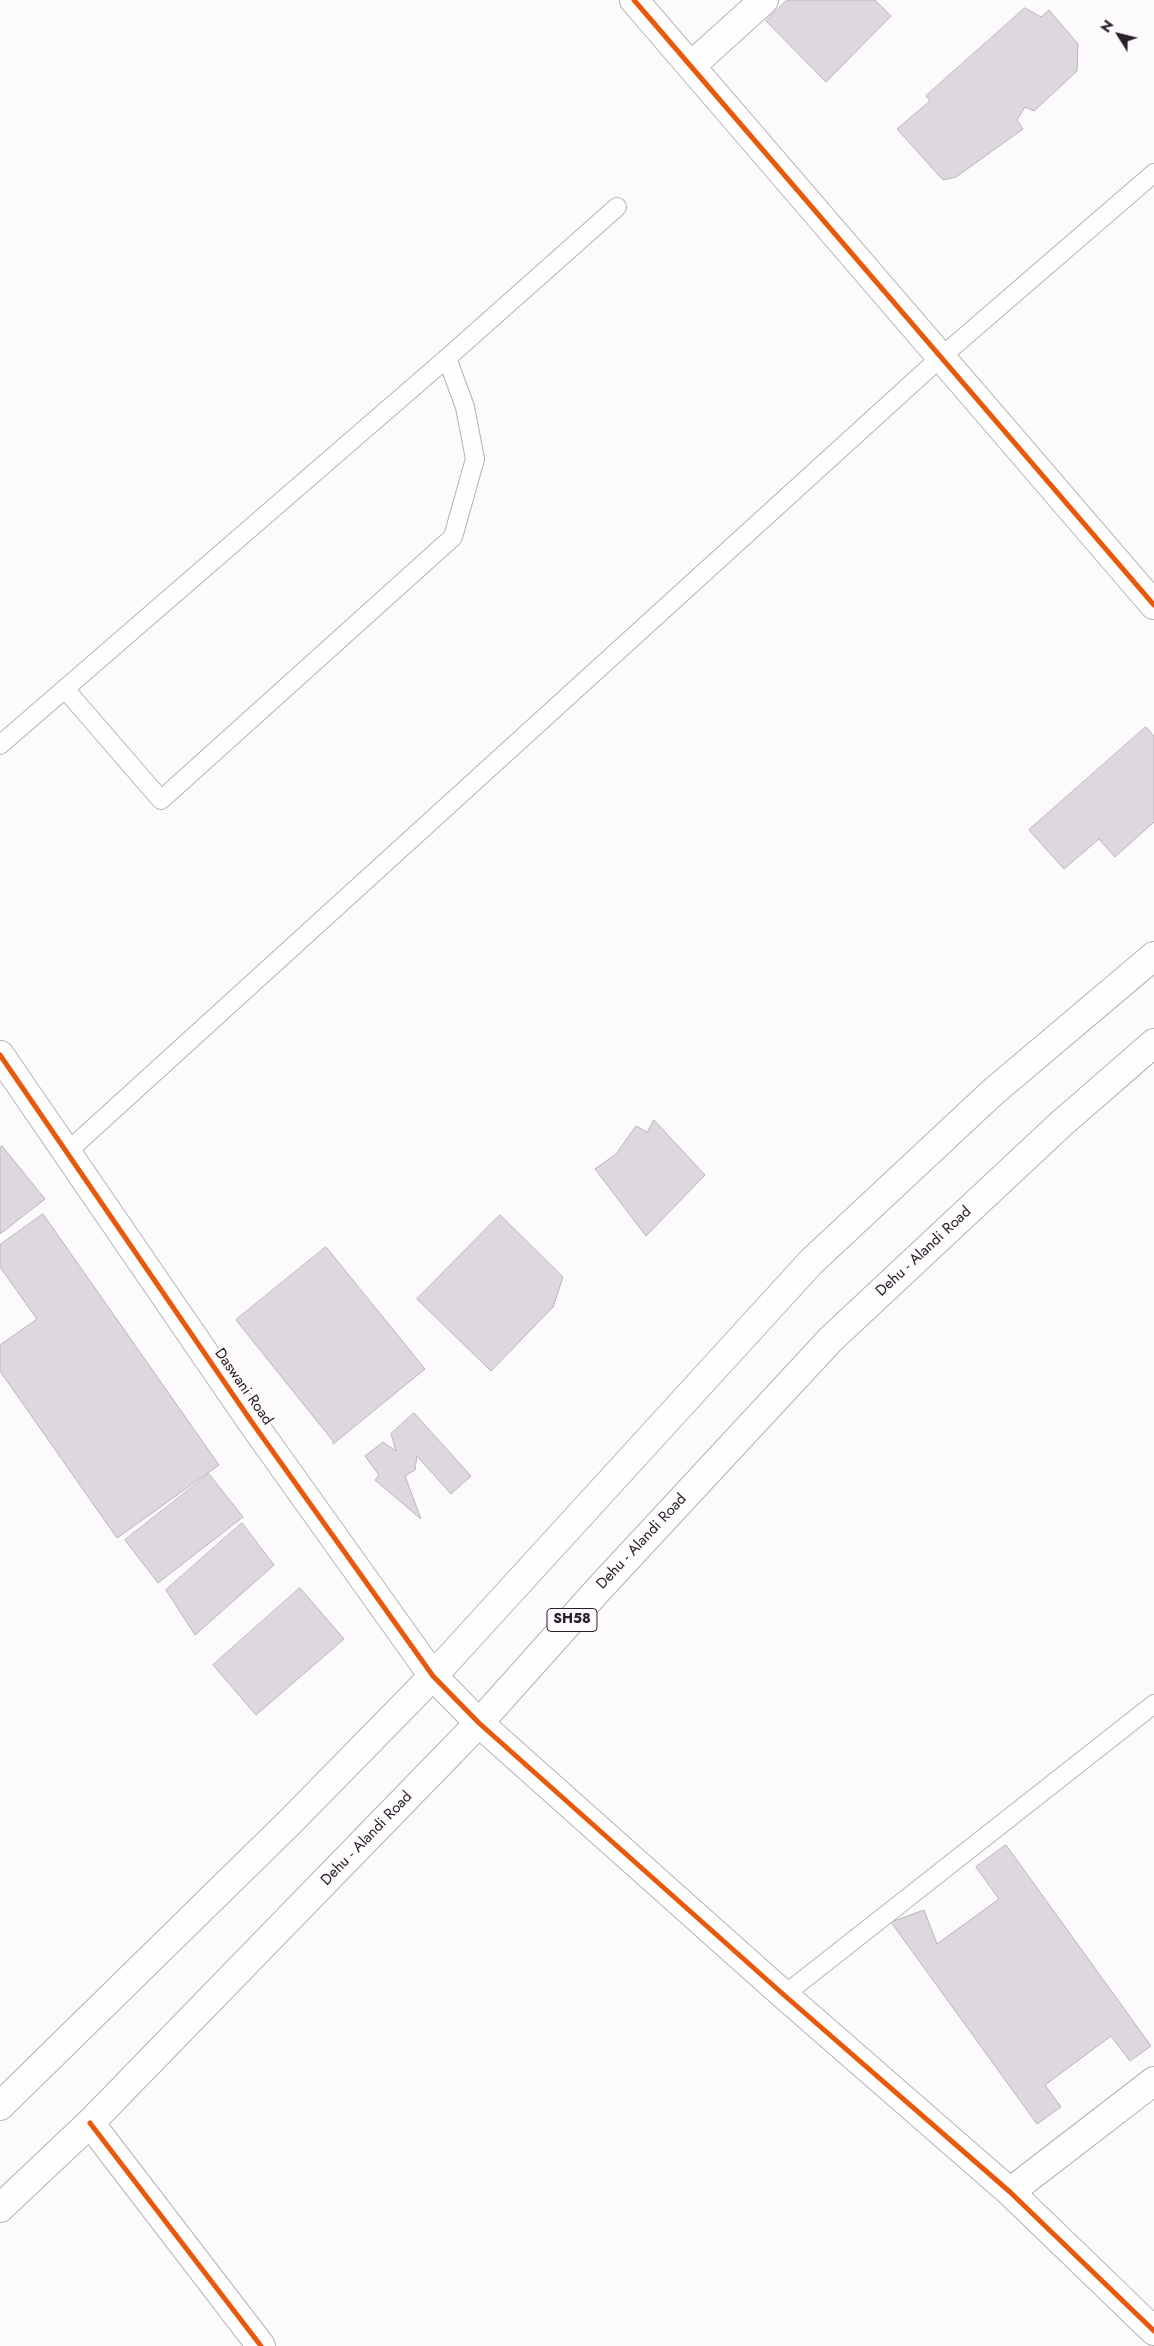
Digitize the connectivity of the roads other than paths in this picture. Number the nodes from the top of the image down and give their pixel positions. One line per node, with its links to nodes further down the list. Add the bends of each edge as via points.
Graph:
1 (634, 0): 3 (main road)
2 (764, 0): 3 (main road)
3 (691, 66): 6 (main road)
4 (1154, 174): 6 (lane)
5 (617, 207): 7 (lane)
6 (940, 357): 8 (main road); 14 (lane)
7 (447, 358): 9 (lane); 9 (lane, via 465,407 475,459 453,537 161,800)
8 (1154, 605)
9 (65, 689): 10 (lane)
10 (0, 745)
11 (1154, 956): 15 (main road, via 993,1092 811,1262)
12 (1154, 1043): 17 (main road, Dehu - Alandi Road / SH58, via 1062,1123 831,1339)
13 (0, 1055): 14 (main road, Daswani Road)
14 (67, 1152): 15 (main road, Daswani Road, via 251,1421)
15 (433, 1676): 17 (main road, Daswani Road); 20 (main road, via 291,1821)
16 (1154, 1704): 18 (lane)
17 (479, 1723): 18 (main road, Daswani Road); 21 (main road, Dehu - Alandi Road / SH58)
18 (784, 1995): 22 (main road, Daswani Road)
19 (1154, 2081): 22 (main road)
20 (0, 2106)
21 (90, 2123): 23 (main road, Dehu - Alandi Road / SH58); 25 (main road)
22 (1010, 2192): 24 (main road, Daswani Road)
23 (0, 2208)
24 (1154, 2331)
25 (261, 2346)

